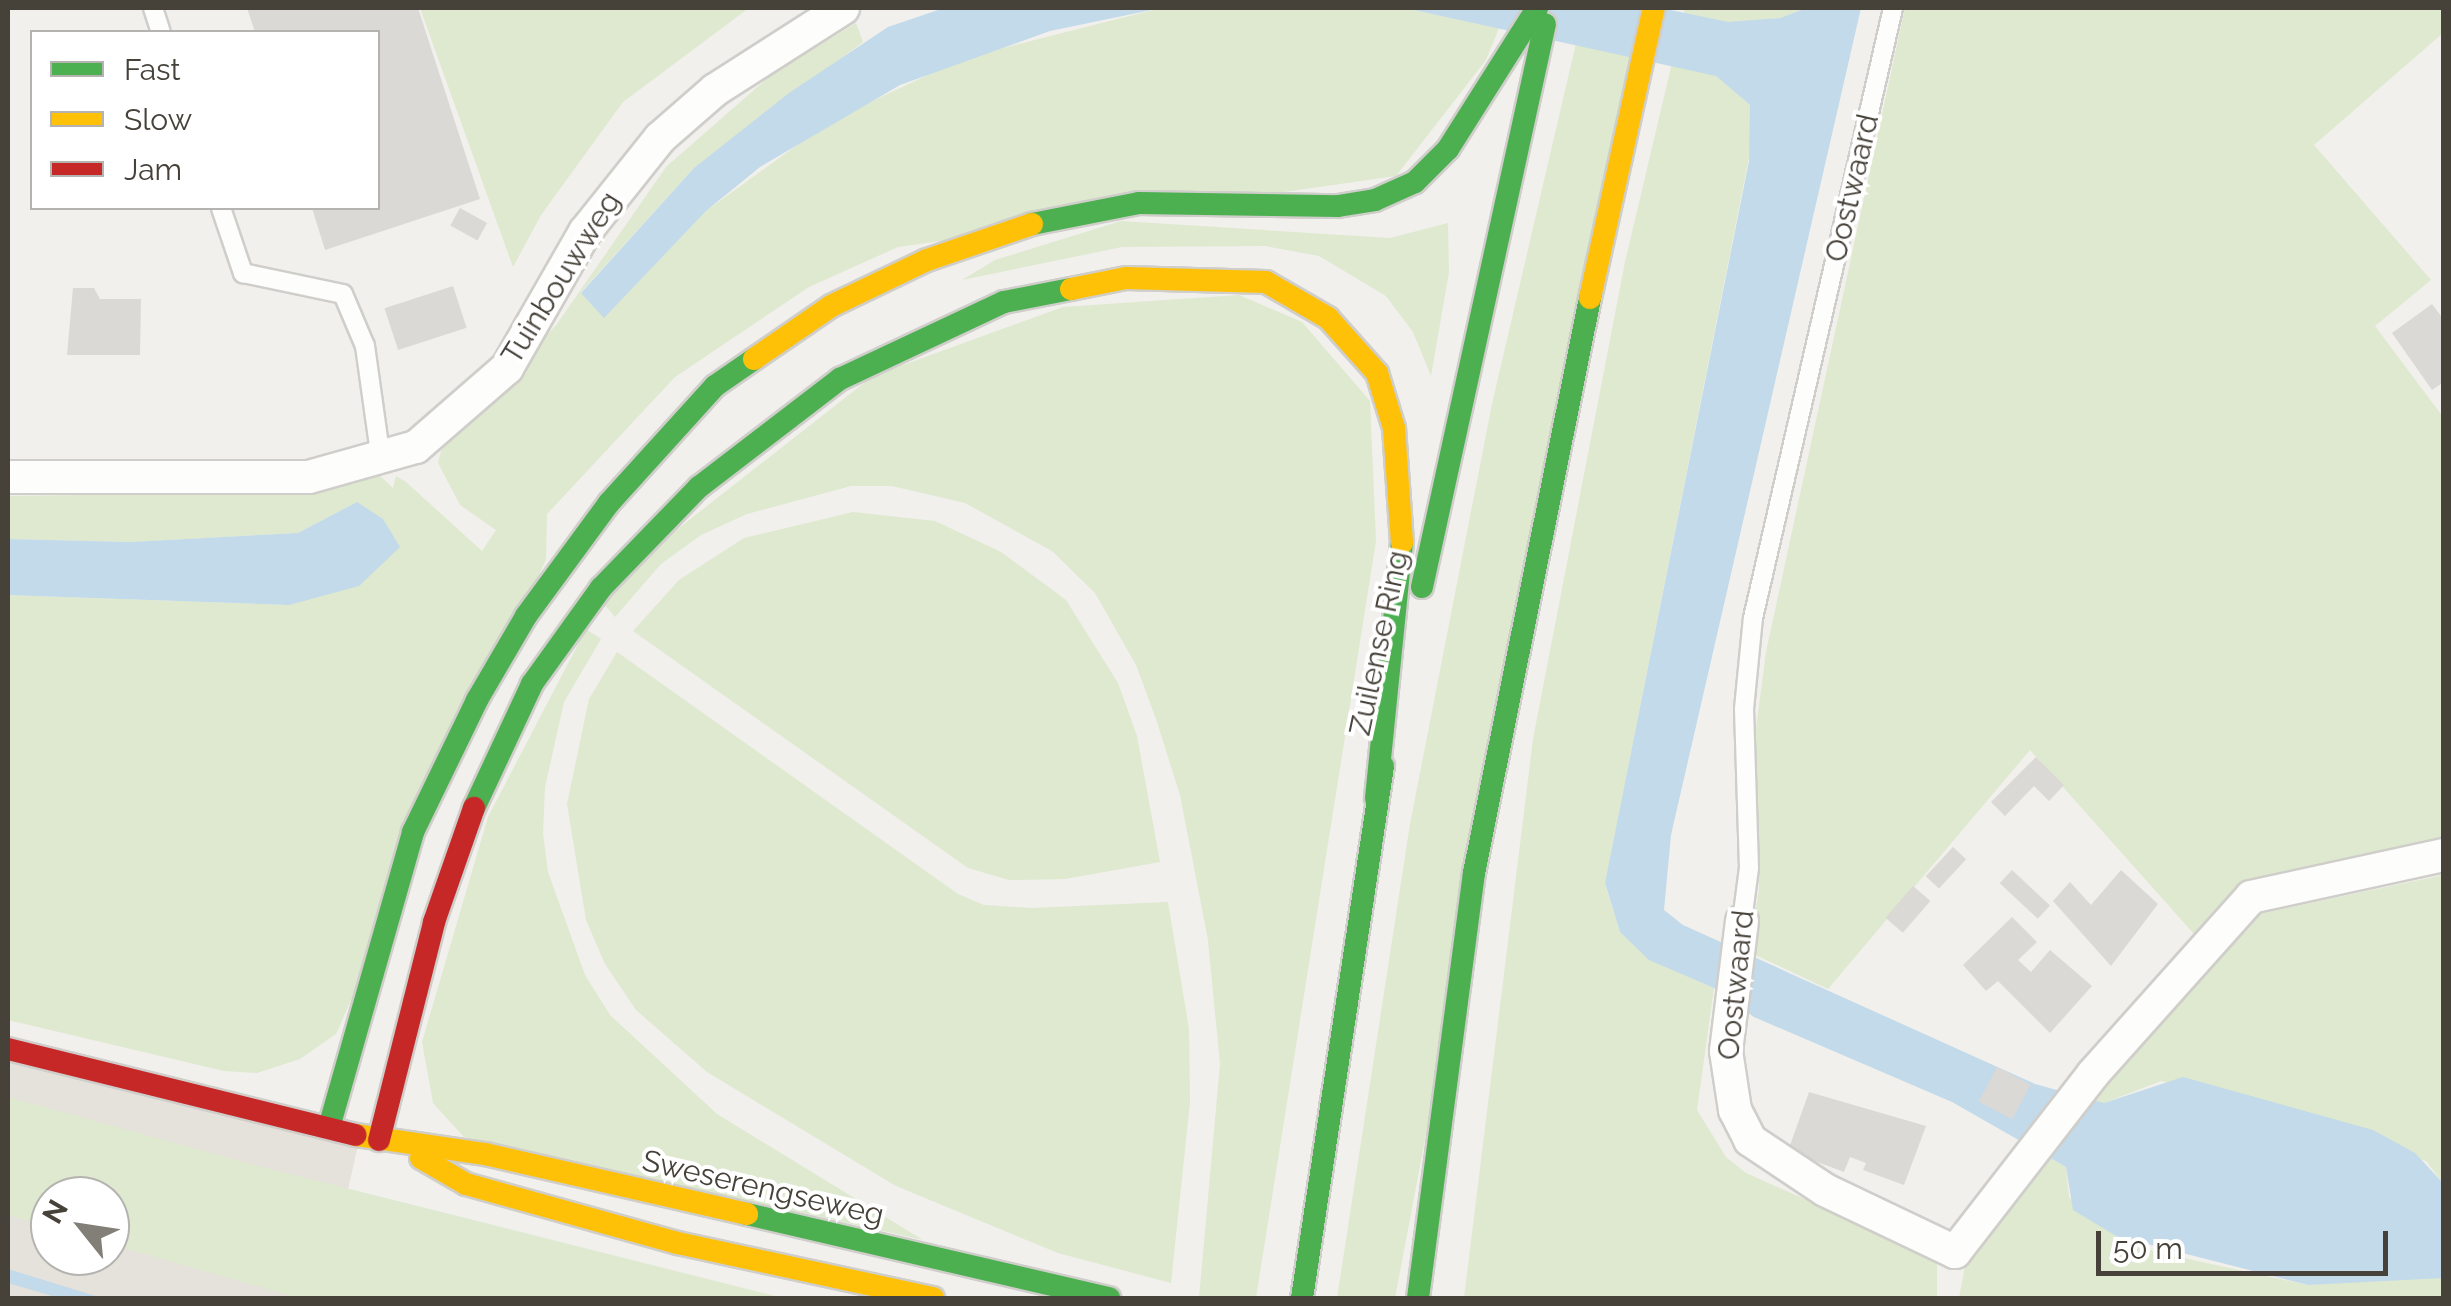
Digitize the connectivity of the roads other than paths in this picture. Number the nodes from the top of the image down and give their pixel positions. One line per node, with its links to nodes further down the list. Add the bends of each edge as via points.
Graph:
1 (843, 8): 7 (street, Tuinbouwweg, via 715,90 660,138 585,232 507,368 432,435)
2 (1538, 8): 13 (main road, via 1448,148 1414,182 1376,200 1338,206 1139,203 1024,226 927,260 831,306 715,386 609,503 526,616 476,700 414,832)
3 (1549, 8): 9 (main road, Zuilense Ring)
4 (1654, 8): 18 (main road, via 1537,541 1478,854)
5 (1893, 8): 11 (lane, Oostwaard, via 1753,618 1744,708 1750,868)
6 (221, 210): 7 (lane, via 243,273 343,294 366,346)
7 (381, 460): 8 (street, Tuinbouwweg, via 310,477)
8 (8, 477)
9 (1376, 798): 14 (main road, via 1402,544 1394,428 1378,373 1328,318 1266,282 1126,278 1004,302 840,379 699,487 601,588 532,684 486,775 434,922); 17 (main road, Zuilense Ring)
10 (2444, 855): 11 (street, Oostwaard, via 2251,897 2093,1074 1956,1252 1824,1190 1750,1140 1728,1080 1728,1018)
11 (1742, 922)
12 (8, 1050): 13 (main road, Sweserengseweg)
13 (330, 1124): 14 (main road, Sweserengseweg)
14 (390, 1143): 15 (main road, Sweserengseweg, via 485,1154); 16 (main road, Sweserengseweg, via 466,1184 678,1243)
15 (1104, 1297)
16 (934, 1298)
17 (1302, 1298)
18 (1418, 1298)

